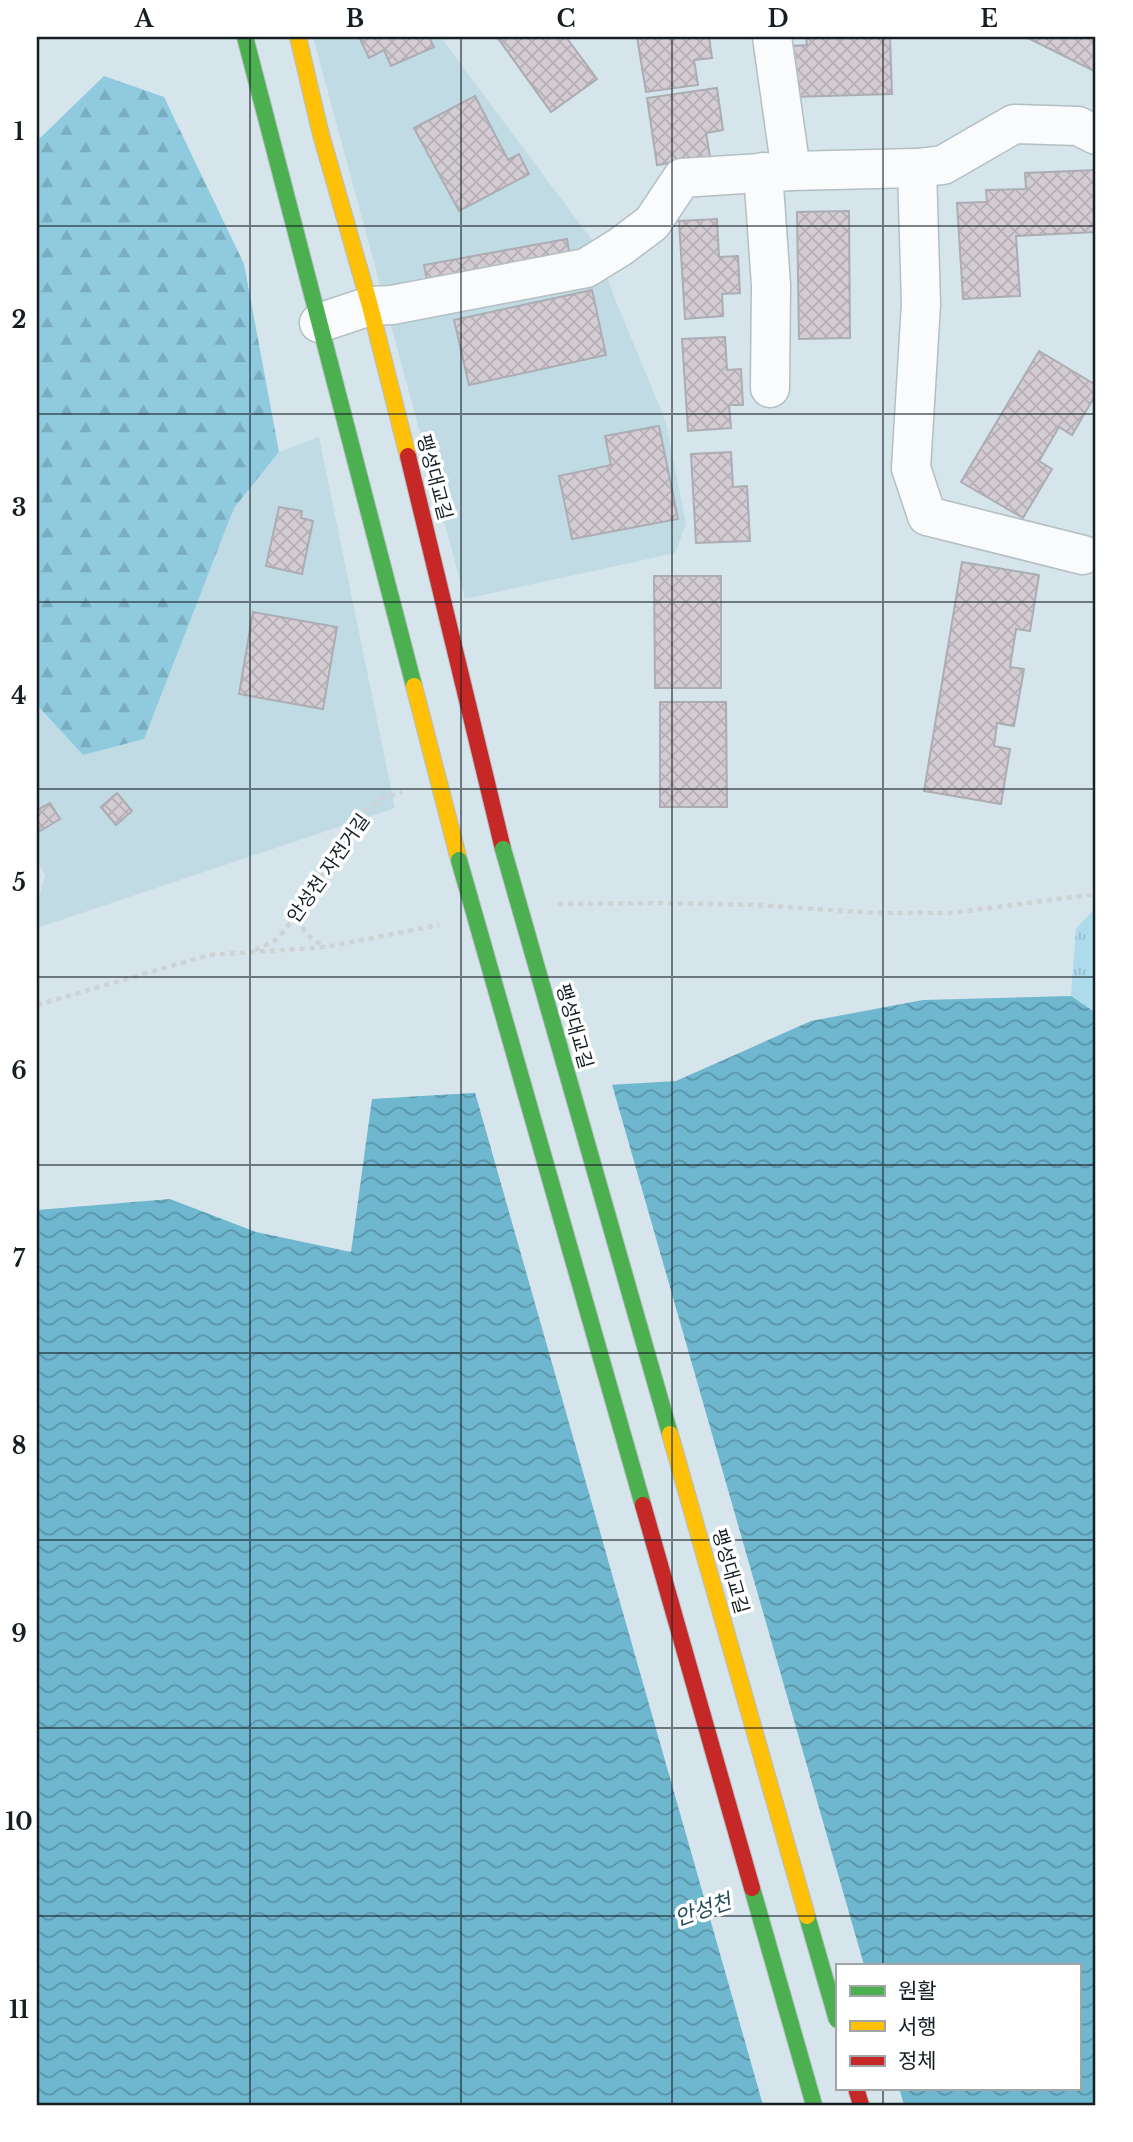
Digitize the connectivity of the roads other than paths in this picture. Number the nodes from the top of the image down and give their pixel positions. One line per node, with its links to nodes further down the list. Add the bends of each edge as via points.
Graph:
1 (244, 37): 8 (main road)
2 (298, 37): 7 (main road, 팽성대교길)
3 (772, 37): 6 (street)
4 (1096, 135): 5 (street, via 1078,126 1014,124 943,164)
5 (917, 168): 6 (street); 10 (street, via 920,304 911,468 927,516)
6 (777, 172): 7 (street, via 682,178 652,223 586,268); 9 (street)
7 (370, 306): 8 (street); 11 (main road, 팽성대교길, bridge, via 503,849)
8 (319, 323): 12 (main road, bridge, via 459,859)
9 (770, 388)
10 (1083, 555)
11 (836, 2016)
12 (814, 2105)

